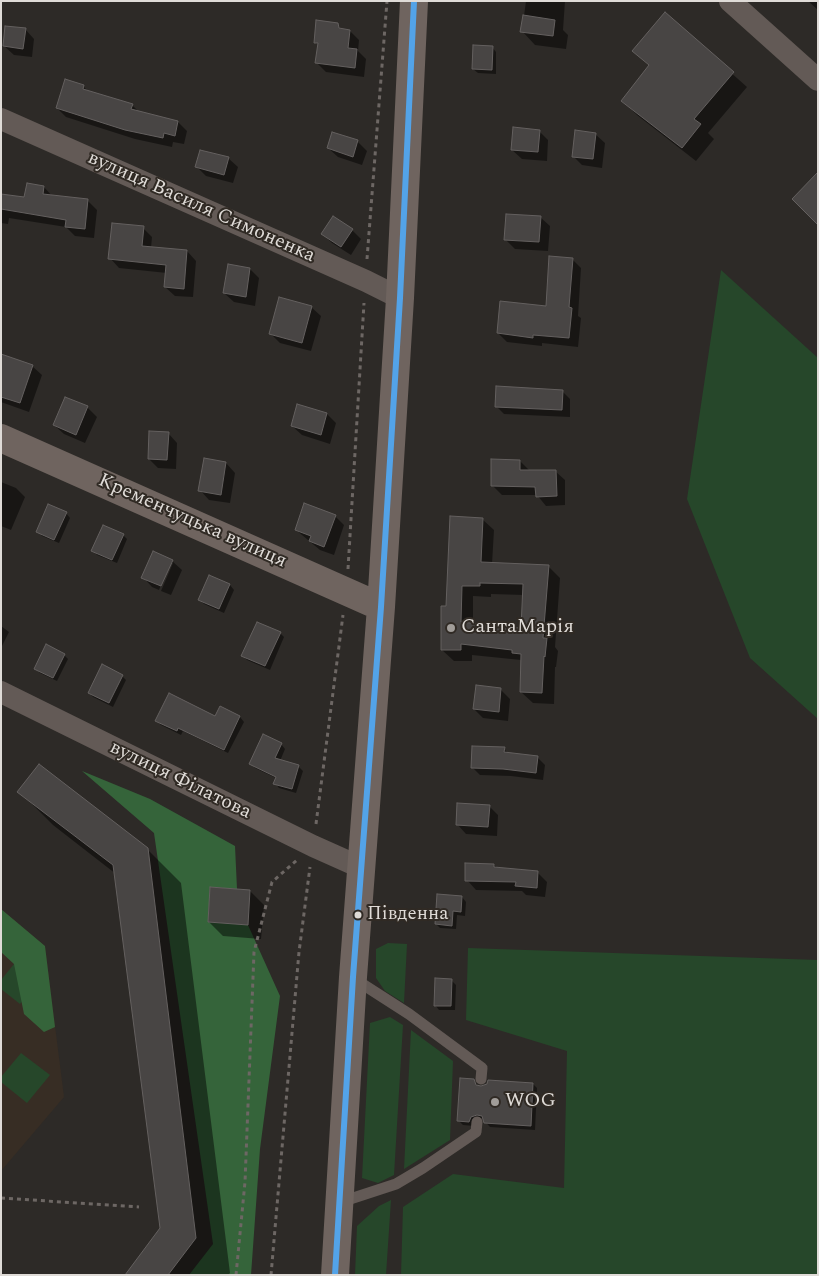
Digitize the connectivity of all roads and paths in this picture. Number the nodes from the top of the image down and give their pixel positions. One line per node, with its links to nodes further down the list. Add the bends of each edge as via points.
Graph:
1 (387, 1): 6 (path)
2 (414, 1): 7 (main road)
3 (731, 2): 4 (street)
4 (818, 80)
5 (1, 119): 6 (street, вулиця Василя Симоненка)
6 (366, 281): 7 (street, вулиця Василя Симоненка); 9 (path)
7 (400, 298): 10 (main road)
8 (1, 438): 9 (main road, Кременчуцька вулиця)
9 (347, 591): 10 (main road, Кременчуцька вулиця); 12 (path)
10 (382, 607): 13 (main road)
11 (1, 692): 12 (street, вулиця Філатова)
12 (313, 846): 13 (street, вулиця Філатова); 20 (path, via 272,882 254,952 246,1182); 21 (path, via 299,952)
13 (360, 867): 14 (main road)
14 (352, 977): 15 (lane, via 482,1068); 18 (main road)
15 (481, 1079)
16 (477, 1122): 18 (lane, via 476,1132 396,1184)
17 (1, 1198): 19 (path)
18 (339, 1203): 22 (main road)
19 (139, 1207)
20 (236, 1275)
21 (270, 1275)
22 (335, 1275)

